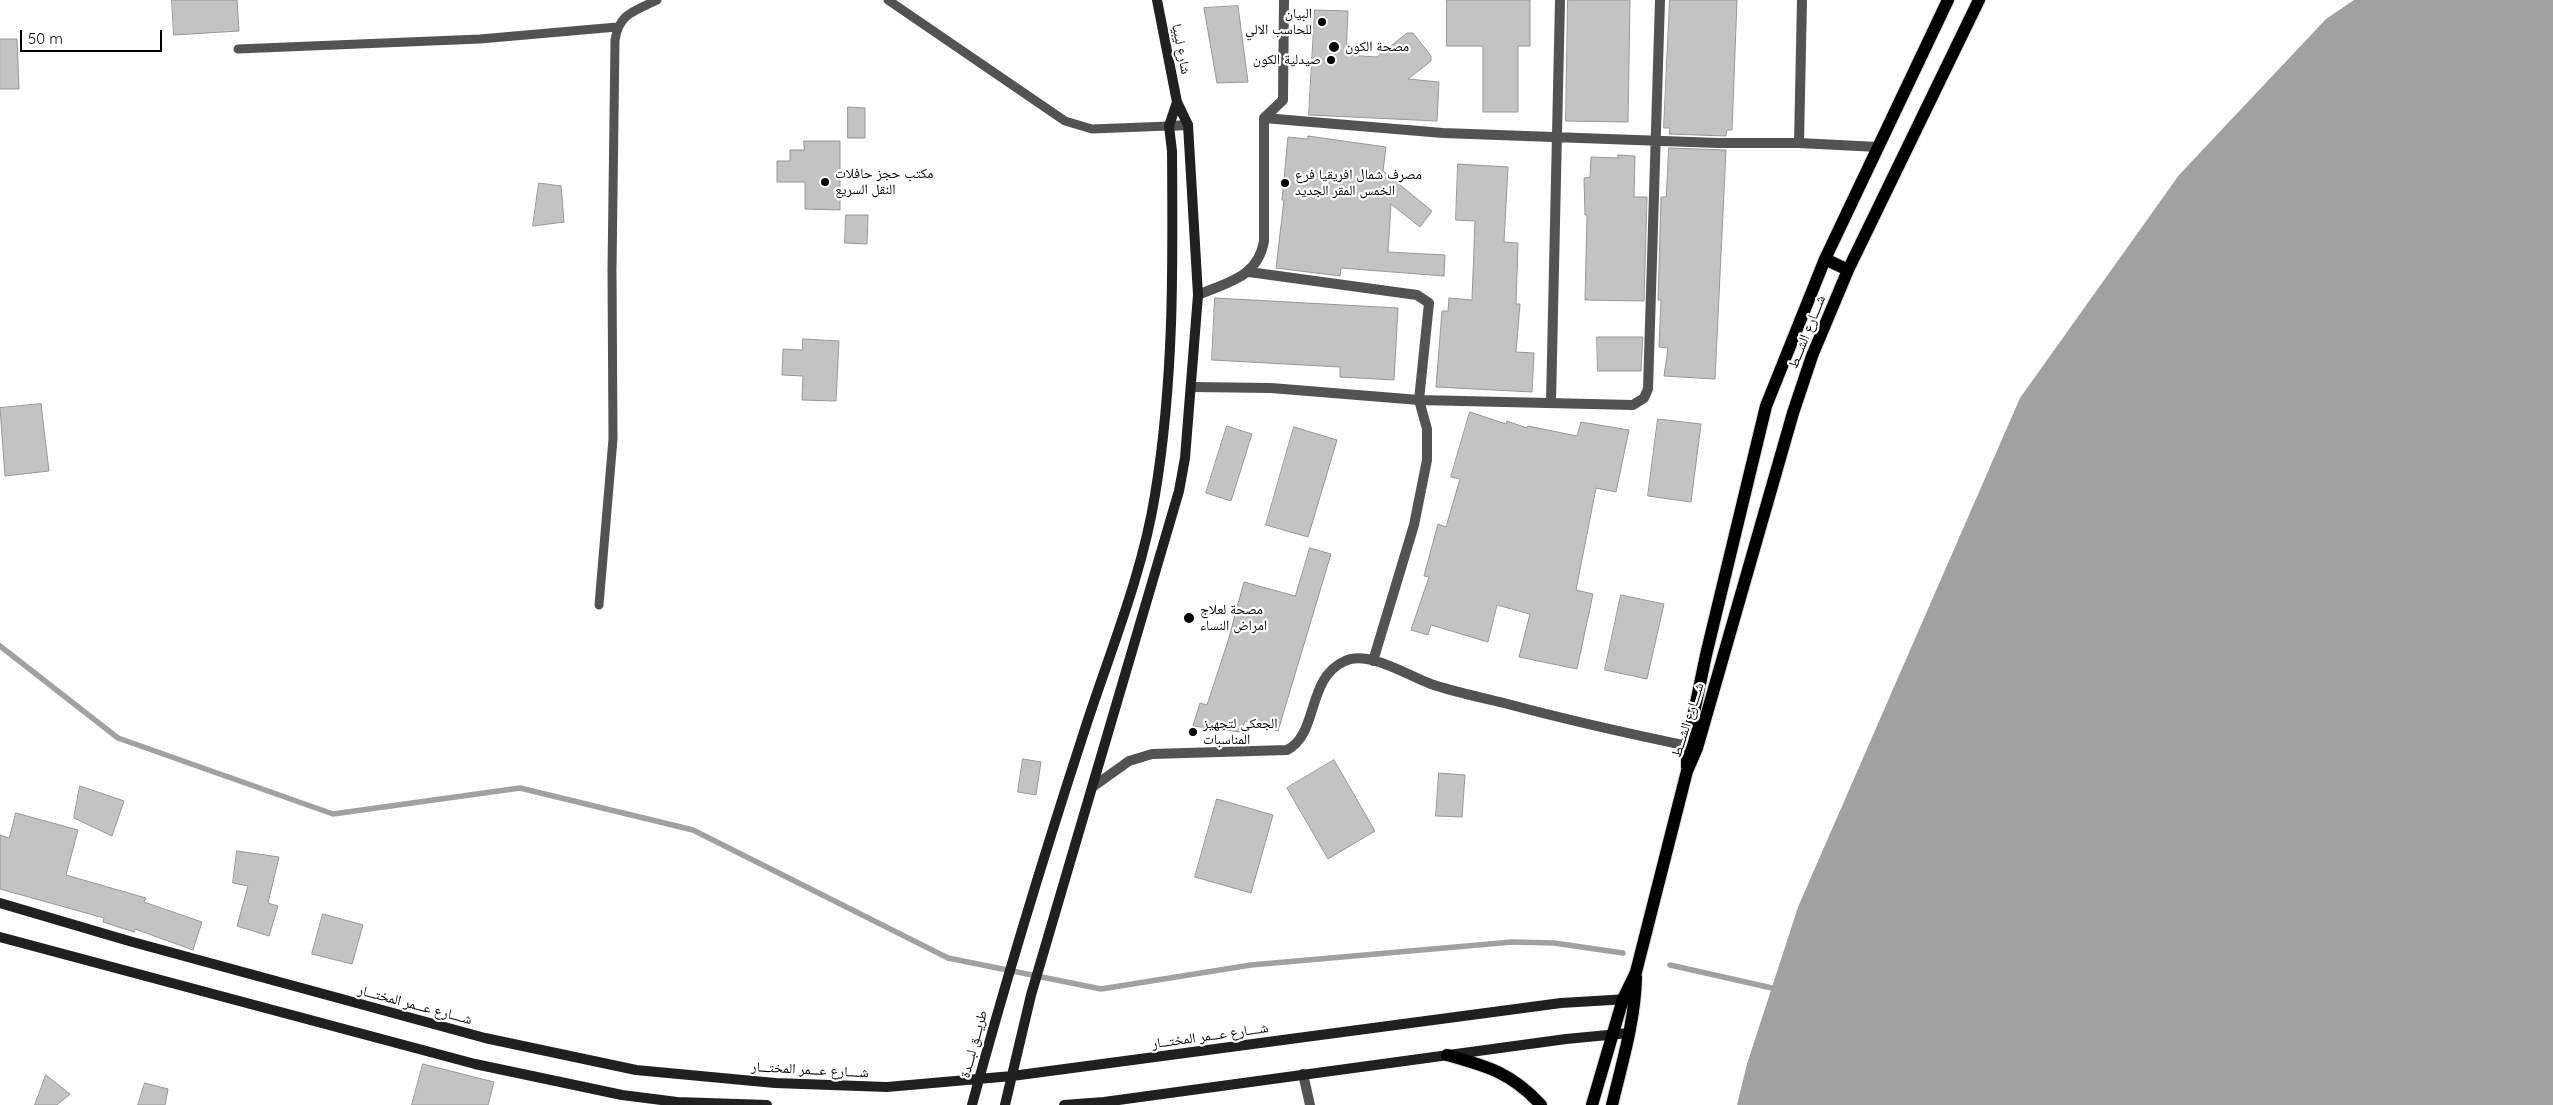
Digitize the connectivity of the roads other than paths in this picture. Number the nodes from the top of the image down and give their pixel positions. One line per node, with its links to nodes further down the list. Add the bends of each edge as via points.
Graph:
1 (657, 0): 10 (lane, via 625,16)
2 (888, 0): 15 (lane, via 1065,122 1092,129)
3 (1158, 0): 12 (street, شارع ليبيا)
4 (1284, 0): 13 (street, via 1283,100)
5 (1560, 0): 16 (street)
6 (1660, 0): 17 (street)
7 (1802, 0): 18 (street)
8 (1948, 0): 19 (main road, شــــارع الشـــط)
9 (1979, 0): 21 (main road, شــــارع الشـــط)
10 (617, 27): 11 (lane, via 480,38); 27 (lane, via 613,99 613,439)
11 (238, 49)
12 (1177, 102): 14 (street); 15 (street)
13 (1264, 118): 16 (street, via 1378,129); 22 (street, via 1264,241 1262,253)
14 (1188, 125): 15 (street); 23 (street)
15 (1169, 126): 39 (street, طريـــق لبـــدة, via 1173,307 1155,497 1132,587 1017,941)
16 (1558, 138): 17 (street); 26 (street)
17 (1655, 139): 18 (street); 26 (street, via 1648,389 1644,398 1633,405)
18 (1799, 143): 19 (street)
19 (1878, 147): 20 (main road, شــــارع الشـــط)
20 (1825, 259): 21 (main road); 29 (main road, شــــارع الشـــط, via 1766,406 1706,655)
21 (1848, 270): 29 (main road, شــــارع الشـــط, via 1812,356 1793,413)
22 (1249, 272): 23 (street); 25 (street, via 1417,295 1426,299 1429,308)
23 (1198, 295): 24 (street)
24 (1192, 387): 25 (street, via 1271,388); 30 (street, via 1179,491)
25 (1419, 400): 26 (street); 28 (street, via 1427,429 1422,488)
26 (1551, 402)
27 (598, 605)
28 (1374, 660): 29 (street, via 1432,684 1559,718); 30 (street, via 1357,657 1343,661 1329,673 1319,686 1301,739 1286,750 1152,754 1130,762)
29 (1692, 747): 33 (main road, شــــارع الشـــط)
30 (1094, 786): 38 (street, via 1045,949)
31 (0, 903): 39 (street, شــــارع عـــمر المختـــار, via 129,942 485,1038 636,1070 775,1084 887,1087)
32 (0, 937): 40 (street, via 475,1064 622,1096 677,1102)
33 (1629, 999): 34 (main road); 35 (main road); 38 (street, شــــارع عـــمر المختـــار, via 1561,1003)
34 (1629, 1033): 35 (street); 47 (main road)
35 (1612, 1034): 36 (street); 46 (main road)
36 (1447, 1055): 37 (street); 45 (main road, via 1503,1073 1530,1092)
37 (1302, 1074): 43 (street); 44 (street)
38 (1012, 1076): 39 (street, شــــارع عـــمر المختـــار); 42 (street)
39 (979, 1078): 41 (street, طريـــق لبـــدة)
40 (767, 1105)
41 (972, 1105)
42 (1005, 1105)
43 (1064, 1105)
44 (1310, 1105)
45 (1541, 1105)
46 (1592, 1105)
47 (1612, 1105)

